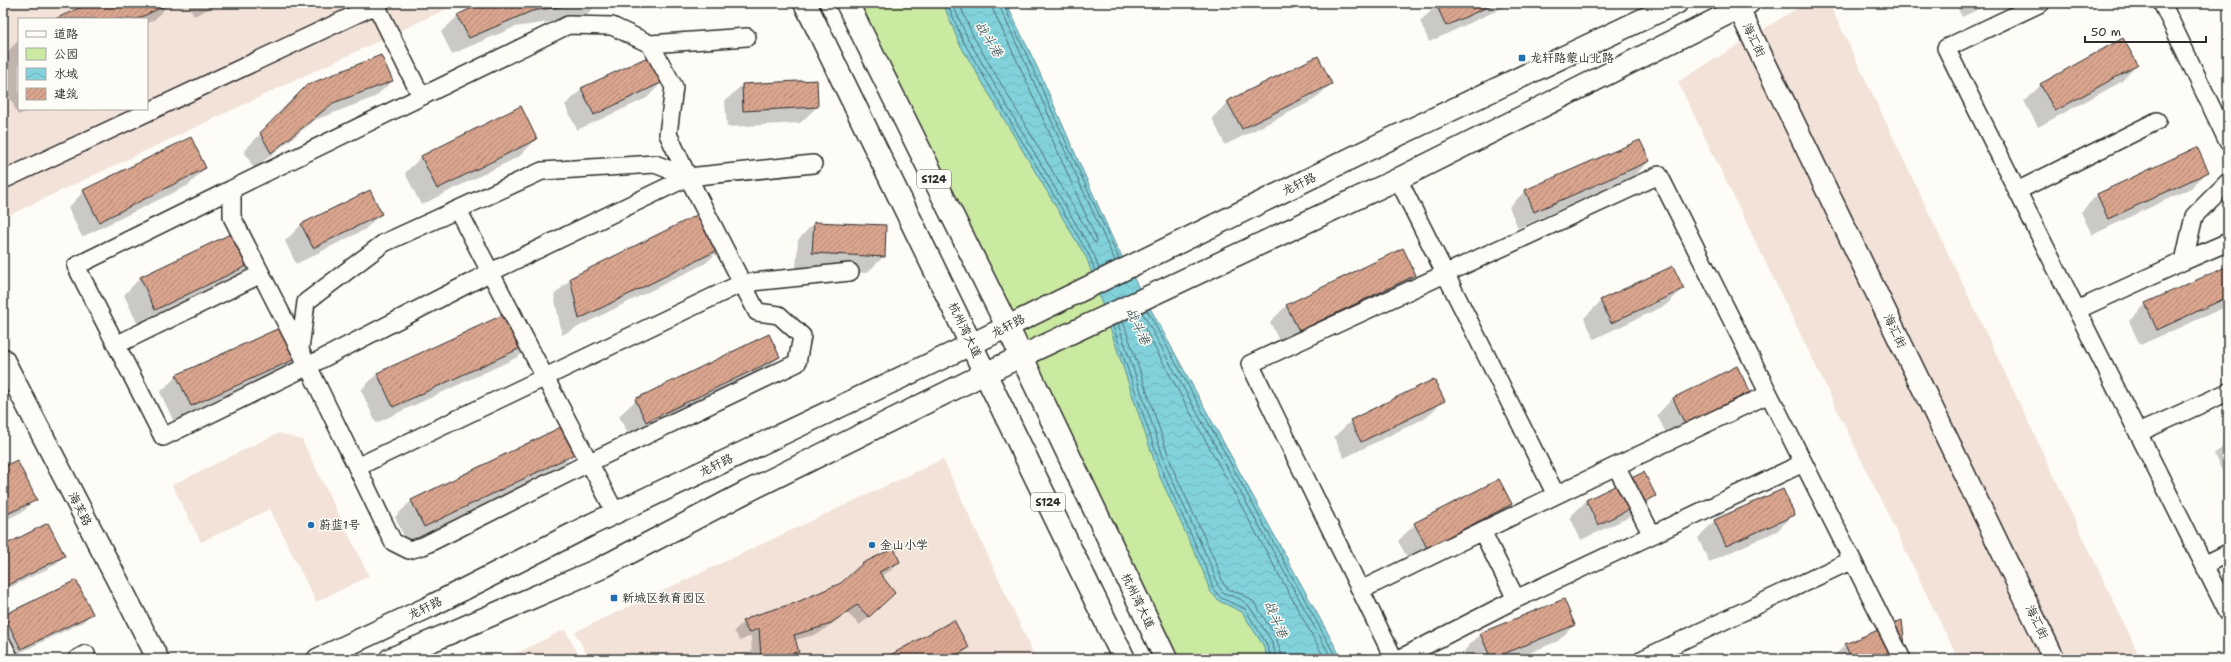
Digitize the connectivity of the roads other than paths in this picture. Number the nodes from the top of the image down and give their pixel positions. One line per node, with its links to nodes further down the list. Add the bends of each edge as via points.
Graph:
1 (805, 3): 30 (main road, 杭州湾大道 / S124)
2 (847, 3): 29 (main road, 杭州湾大道 / S124)
3 (1677, 3): 29 (street, 龙轩路)
4 (2041, 3): 19 (street, via 1946,48)
5 (2162, 3): 12 (street)
6 (377, 4): 10 (street); 16 (street)
7 (1741, 5): 15 (street); 66 (street, 海汇街)
8 (747, 37): 9 (street)
9 (650, 44): 10 (street, via 612,26 568,25); 14 (street, via 674,87 668,134)
10 (421, 96): 18 (street)
11 (2157, 121): 19 (street)
12 (2228, 142)
13 (813, 164): 14 (street)
14 (688, 177): 20 (street, via 655,164 542,171); 23 (street); 27 (street)
15 (1398, 179): 26 (street); 33 (street)
16 (3, 180)
17 (2228, 182): 22 (street, via 2194,216)
18 (232, 189): 25 (street, via 232,217); 31 (street, via 76,266)
19 (2017, 191): 28 (street)
20 (458, 210): 23 (street); 32 (street, via 384,243 306,302)
21 (2228, 242): 22 (street)
22 (2184, 261): 28 (street)
23 (491, 272): 34 (street); 37 (street)
24 (850, 272): 27 (street)
25 (262, 274): 31 (street); 32 (street)
26 (1447, 274): 39 (street, via 1659,175); 45 (street); 52 (street, via 1250,364)
27 (742, 283): 37 (street); 41 (street, via 757,312 779,315 802,336 797,363)
28 (2077, 310): 40 (street)
29 (1007, 326): 30 (street, 龙轩路); 33 (main road, 杭州湾大道 / S124)
30 (972, 344): 36 (main road, 杭州湾大道 / S124); 46 (street, 龙轩路)
31 (116, 345): 34 (street, via 163,437)
32 (300, 350): 34 (street)
33 (1022, 356): 36 (street); 61 (main road, 杭州湾大道 / S124)
34 (308, 366): 44 (street)
35 (5, 369): 57 (street, 海芙路)
36 (986, 373): 59 (street, via 746,492 599,569); 60 (main road, 杭州湾大道 / S124)
37 (545, 378): 41 (street); 44 (street)
38 (2228, 392): 40 (street)
39 (1769, 394): 42 (street); 43 (street)
40 (2138, 433): 51 (street)
41 (588, 463): 44 (street, via 423,546 409,550 393,542); 46 (street)
42 (1803, 463): 48 (street); 50 (street)
43 (1616, 466): 45 (street); 48 (street)
44 (357, 467)
45 (1556, 495): 47 (street)
46 (616, 514): 58 (street, 龙轩路)
47 (1482, 531): 52 (street); 53 (street)
48 (1652, 535): 53 (street)
49 (2228, 553): 51 (street)
50 (1852, 560): 64 (street); 65 (street)
51 (2204, 565): 54 (street)
52 (1361, 590): 62 (street)
53 (1516, 599): 63 (street)
54 (2228, 613)
55 (3, 645): 56 (street)
56 (10, 659)
57 (158, 659)
58 (318, 659)
59 (390, 659)
60 (1124, 659)
61 (1166, 659)
62 (1394, 659)
63 (1399, 659)
64 (1644, 659)
65 (1902, 659)
66 (2054, 659)

